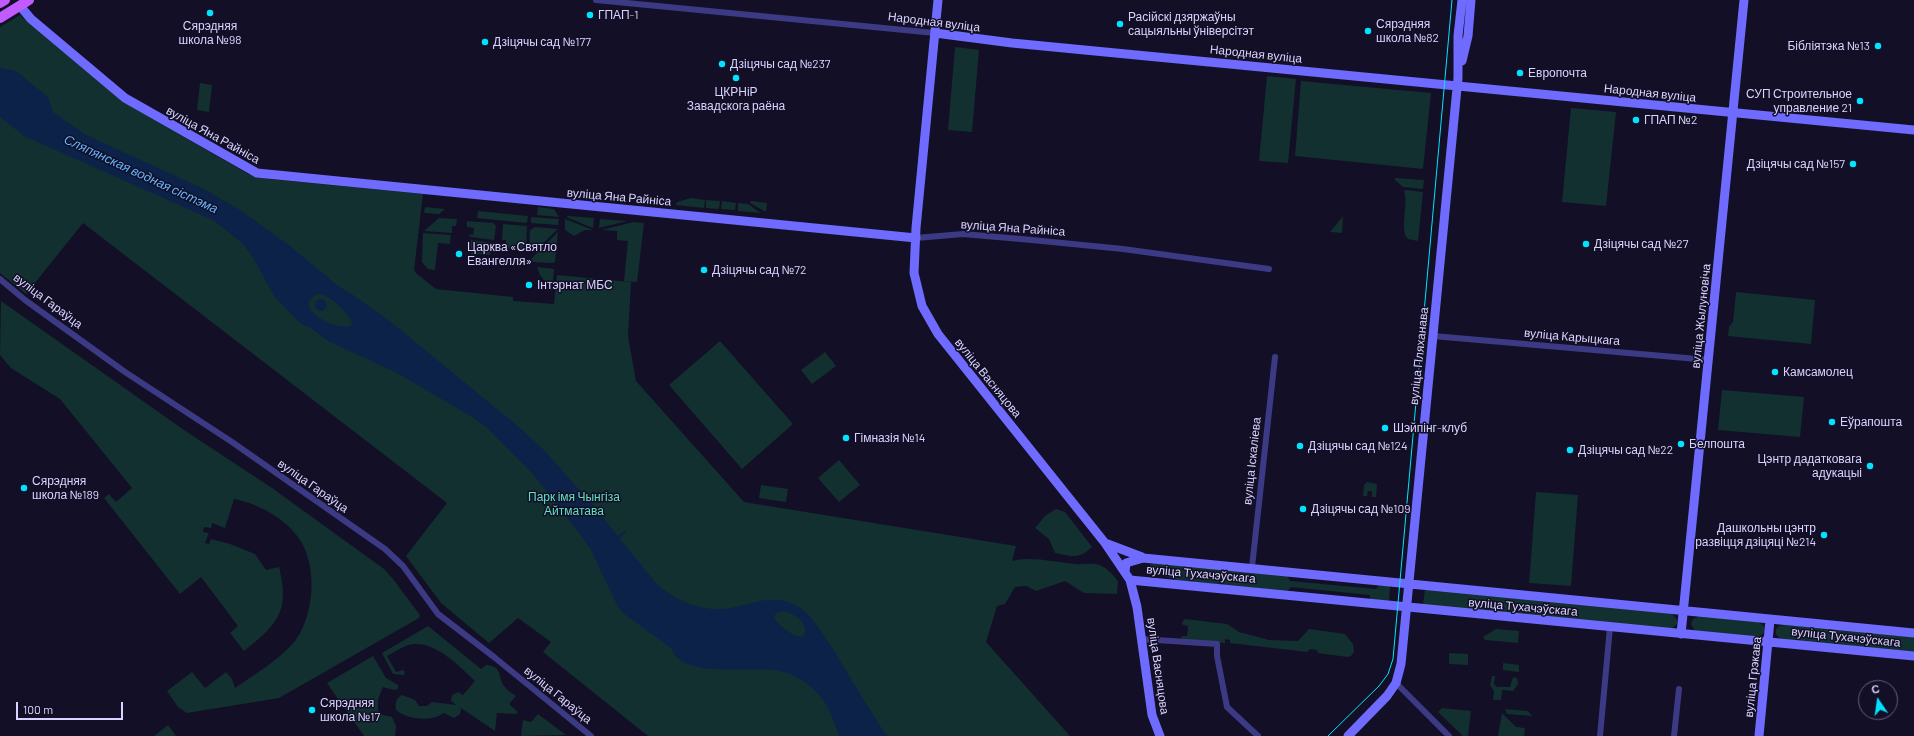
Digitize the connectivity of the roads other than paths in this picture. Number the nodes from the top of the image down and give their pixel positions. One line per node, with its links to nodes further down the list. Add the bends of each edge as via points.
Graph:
1 (5, 0): 8 (main road)
2 (29, 0): 9 (main road)
3 (596, 0): 11 (street, Народная вуліца)
4 (938, 0): 11 (street, вуліца Васняцова)
5 (1462, 0): 12 (street, вуліца Пляханава)
6 (1471, 0): 12 (street, вуліца Пляханава, via 1468,36)
7 (1744, 0): 13 (street, вуліца Жылуновіча)
8 (0, 3)
9 (18, 3): 10 (main road); 15 (street, вуліца Яна Райніса, via 31,19 125,98 257,173)
10 (0, 18)
11 (935, 34): 12 (street, Народная вуліца); 15 (street, вуліца Васняцова)
12 (1457, 82): 13 (street, Народная вуліца); 18 (street, вуліца Пляханава)
13 (1733, 113): 14 (street, Народная вуліца); 20 (street, вуліца Жылуновіча)
14 (1914, 130)
15 (916, 238): 16 (street, вуліца Яна Райніса, via 963,234 1032,240 1123,249); 21 (street, вуліца Васняцова, via 916,283 922,306 938,334)
16 (1269, 269)
17 (0, 279): 38 (street, вуліца Гараўца, via 125,372 232,442 385,549 403,566 438,614)
18 (1433, 336): 20 (street, вуліца Карыцкага); 26 (street, вуліца Пляханава)
19 (1275, 357): 23 (street, вуліца Іскаліева)
20 (1708, 360): 28 (street, вуліца Жылуновіча)
21 (1105, 543): 22 (street, вуліца Тухачэўскага); 24 (street, вуліца Васняцова)
22 (1143, 558): 23 (street, вуліца Тухачэўскага); 24 (street, вуліца Тухачэўскага, via 1126,563)
23 (1252, 567): 26 (street, вуліца Тухачэўскага)
24 (1125, 572): 25 (street, вуліца Васняцова)
25 (1130, 580): 27 (street, вуліца Тухачэўскага); 33 (street, вуліца Васняцова)
26 (1409, 583): 27 (street, вуліца Пляханава); 28 (street, вуліца Тухачэўскага)
27 (1407, 608): 30 (street, вуліца Тухачэўскага); 36 (street, вуліца Пляханава, via 1401,664)
28 (1684, 611): 29 (street, вуліца Тухачэўскага); 32 (street, вуліца Жылуновіча)
29 (1770, 620): 31 (street, вуліца Тухачэўскага); 34 (street, вуліца Грэкава)
30 (1610, 627): 32 (street, вуліца Тухачэўскага); 43 (street)
31 (1914, 633)
32 (1681, 634): 34 (street, вуліца Тухачэўскага)
33 (1142, 639): 39 (street, вуліца Васняцова, via 1152,715); 40 (street, via 1217,644 1227,707)
34 (1769, 641): 35 (street, вуліца Тухачэўскага); 45 (street, вуліца Грэкава)
35 (1914, 656)
36 (1396, 683): 41 (street, вуліца Пляханава, via 1387,696); 42 (street)
37 (1679, 689): 44 (street)
38 (591, 736)
39 (1160, 736)
40 (1258, 736)
41 (1348, 736)
42 (1449, 736)
43 (1600, 736)
44 (1674, 736)
45 (1759, 736)

